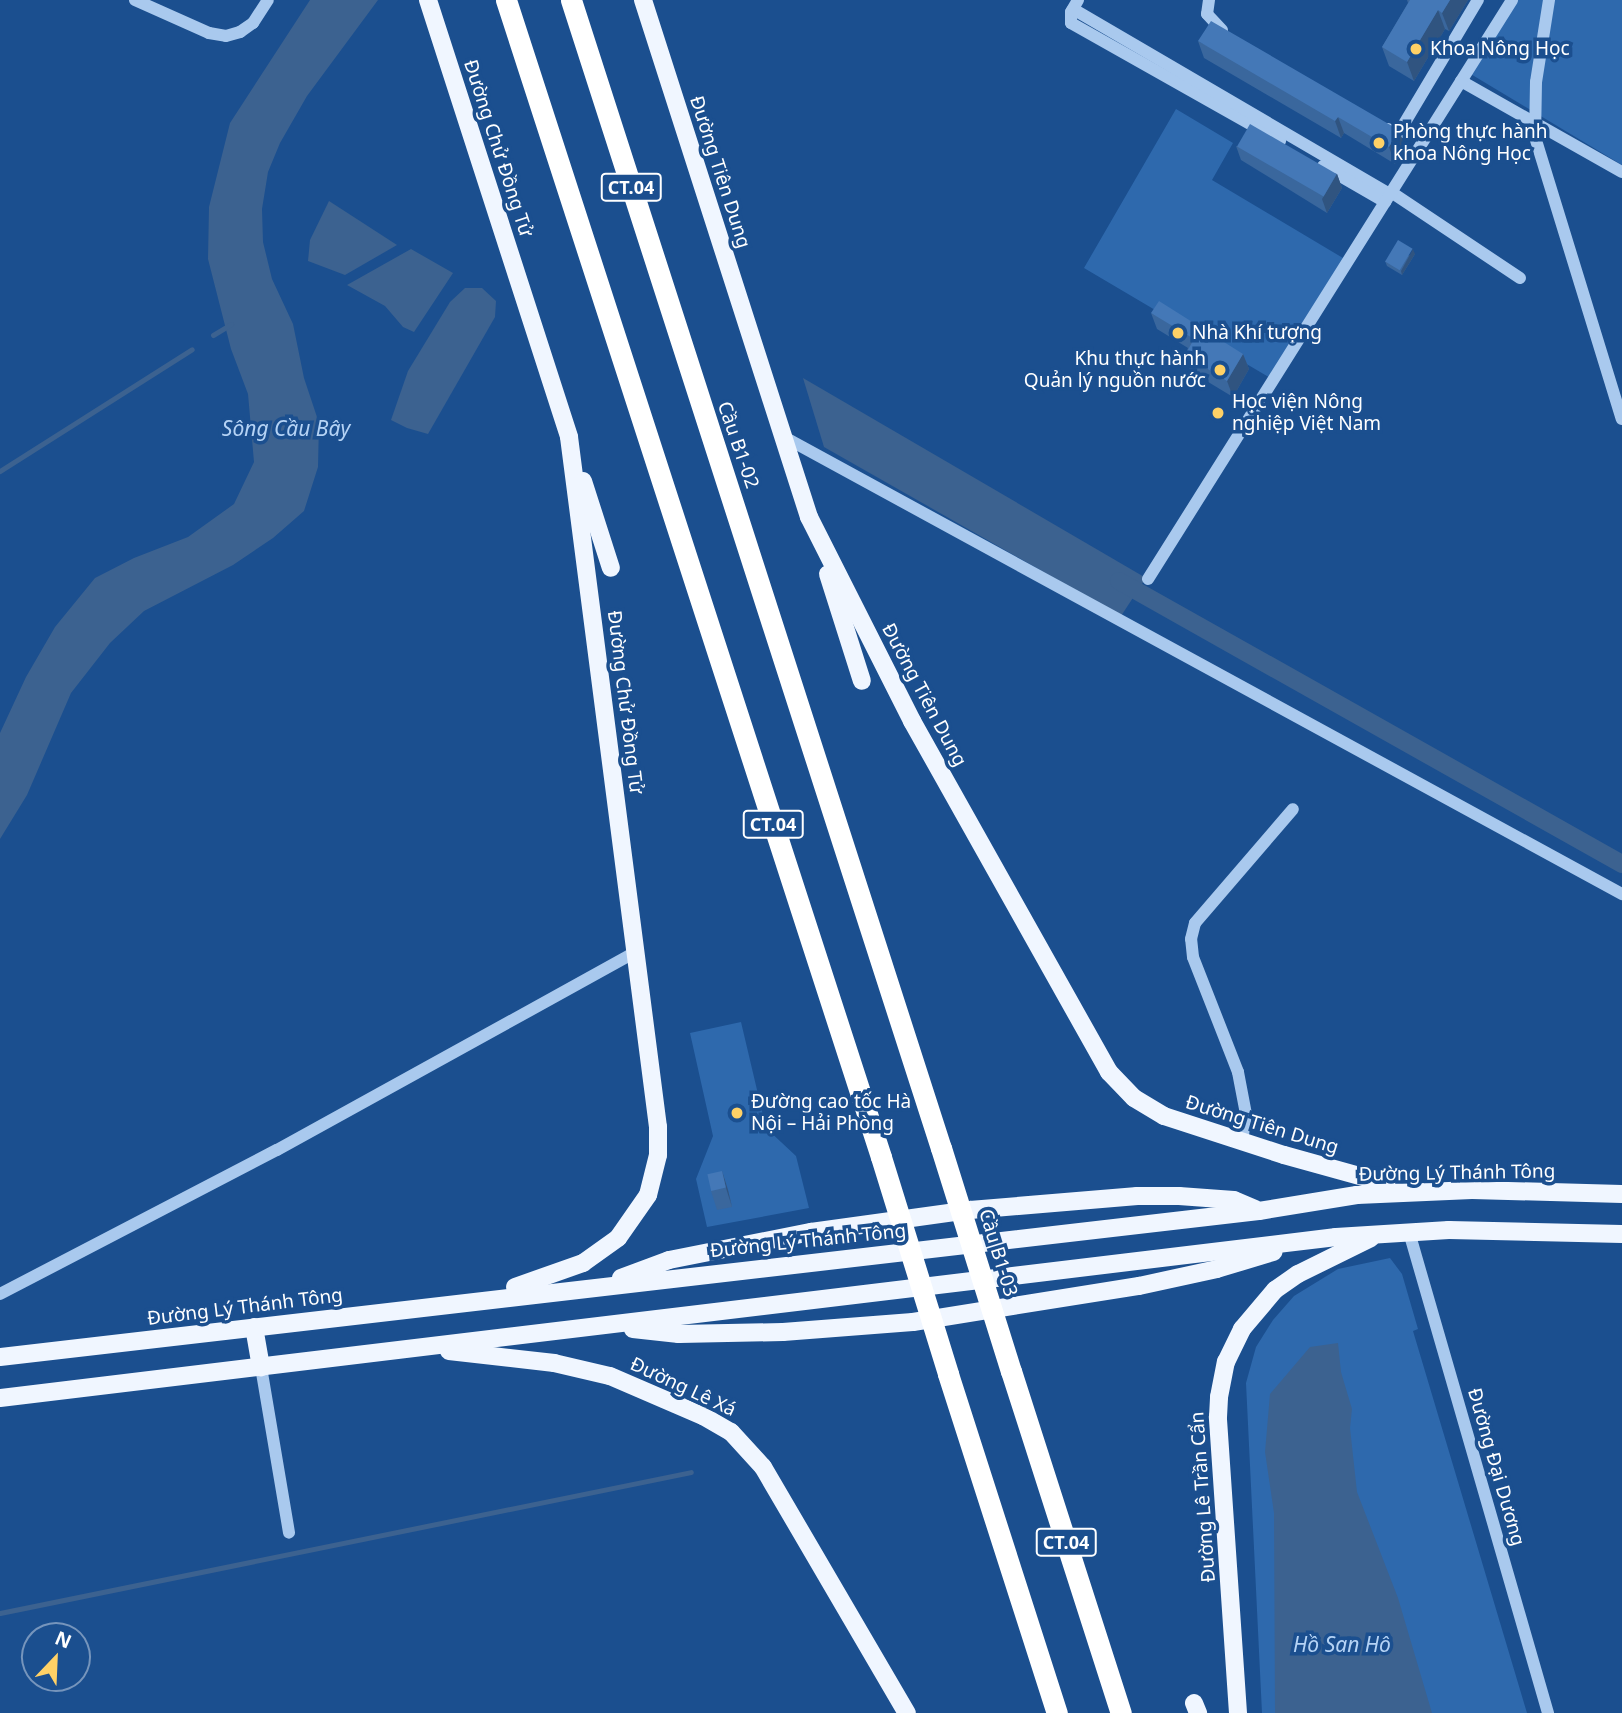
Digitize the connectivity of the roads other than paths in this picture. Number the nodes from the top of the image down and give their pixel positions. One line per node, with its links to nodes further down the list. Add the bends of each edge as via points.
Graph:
1 (135, 0): 2 (street, via 226,36 253,23)
2 (268, 0)
3 (428, 0): 21 (main road, Đường Chử Đồng Tử)
4 (506, 0): 49 (highway, CT.04, bridge)
5 (571, 0): 30 (highway, Cầu B1-02 / CT.04)
6 (643, 0): 20 (main road, Đường Tiên Dung)
7 (1209, 0): 12 (street, via 1209,19)
8 (1478, 0): 14 (street, via 1398,134)
9 (1512, 0): 13 (street)
10 (1549, 0): 15 (street)
11 (1075, 4): 17 (street)
12 (1237, 40)
13 (1461, 81): 15 (street); 17 (street)
14 (1375, 121)
15 (1533, 121): 16 (street); 19 (street)
16 (1622, 172)
17 (1389, 196): 18 (street); 24 (street)
18 (1520, 278)
19 (1622, 419)
20 (784, 437): 22 (main road, Đường Tiên Dung); 27 (street)
21 (569, 438): 23 (main road); 28 (main road, Đường Chử Đồng Tử)
22 (810, 517): 25 (main road); 29 (main road, Đường Tiên Dung, via 912,721 1109,1072 1154,1112)
23 (611, 568)
24 (1148, 579)
25 (862, 681)
26 (1293, 809): 29 (street, via 1195,923 1191,939 1193,957 1238,1072 1246,1114)
27 (1622, 894)
28 (636, 953): 39 (street, via 277,1150); 40 (main road, Đường Chử Đồng Tử, via 659,1141 643,1207 618,1238 583,1263 534,1282)
29 (1242, 1142): 31 (main road, Đường Tiên Dung)
30 (942, 1148): 50 (highway, Cầu B1-03 / CT.04, bridge)
31 (1416, 1191): 32 (main road, Đường Lý Thánh Tông); 33 (main road, Đường Lý Thánh Tông, via 1323,1199)
32 (1622, 1194)
33 (1258, 1211): 38 (main road, Đường Lý Thánh Tông); 38 (main road, via 1234,1200 1204,1196 1137,1196 883,1220 669,1261)
34 (1409, 1231): 35 (main road); 36 (main road); 52 (street, Đường Đại Dương)
35 (1382, 1233): 37 (main road); 51 (main road, Đường Lê Trần Cẩn, via 1305,1270 1275,1290 1242,1329 1226,1362 1218,1417)
36 (1622, 1234)
37 (1292, 1243): 41 (main road); 41 (main road, via 1249,1261 1139,1286 913,1322 679,1334)
38 (607, 1285): 40 (main road, Đường Lý Thánh Tông)
39 (0, 1294)
40 (451, 1303): 42 (main road, Đường Lý Thánh Tông)
41 (609, 1325): 43 (main road)
42 (254, 1327): 44 (main road, Đường Lý Thánh Tông); 45 (main road)
43 (414, 1348): 45 (main road); 48 (main road, Đường Lê Xá, via 580,1368 610,1376 731,1432 763,1467)
44 (0, 1357)
45 (261, 1367): 46 (main road); 47 (street)
46 (0, 1398)
47 (289, 1533)
48 (907, 1713)
49 (1057, 1713)
50 (1121, 1713)
51 (1238, 1713)
52 (1548, 1713)

